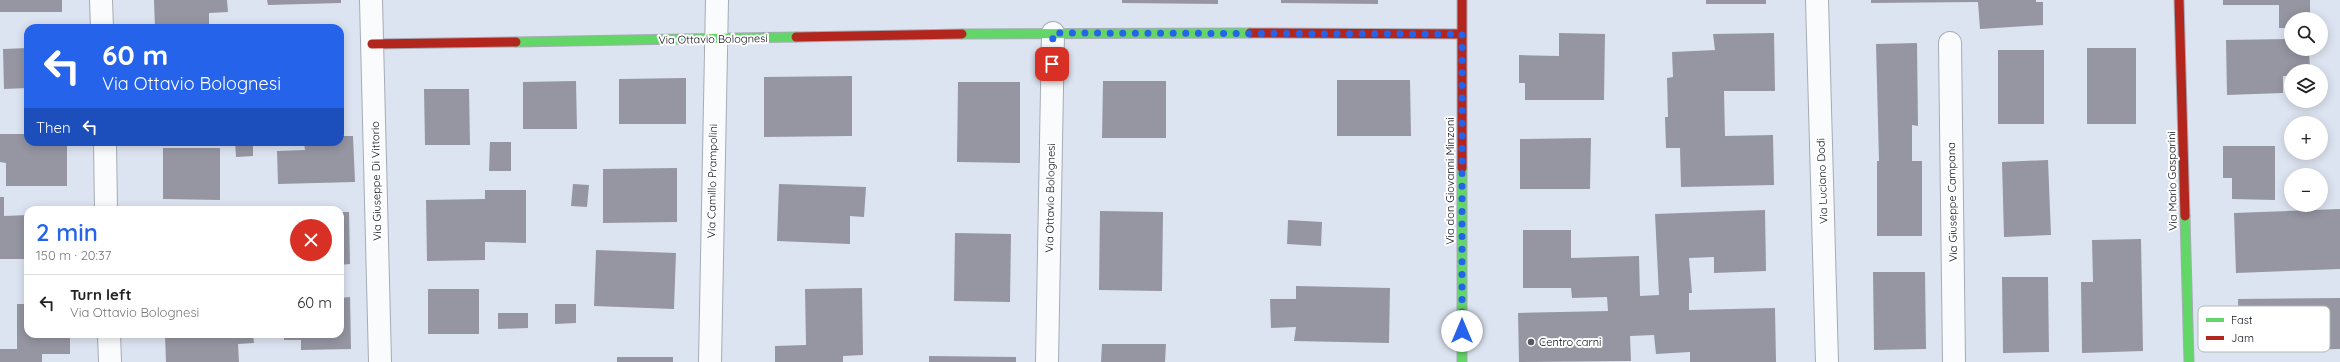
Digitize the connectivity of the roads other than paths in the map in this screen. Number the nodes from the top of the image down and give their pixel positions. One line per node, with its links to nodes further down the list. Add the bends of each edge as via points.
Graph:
1 (101, 0): 7 (street)
2 (371, 0): 12 (street, Via Giuseppe Di Vittorio)
3 (717, 0): 10 (street, Via Camillo Prampolini)
4 (1462, 0): 9 (street, Via don Giovanni Minzoni)
5 (1817, 0): 21 (street, Via Luciano Dodi)
6 (2179, 0): 23 (street, Via Mario Gasparini)
7 (102, 24)
8 (1053, 33): 9 (street, Via Ottavio Bolognesi); 10 (street, Via Ottavio Bolognesi); 19 (street, Via Ottavio Bolognesi)
9 (1462, 34): 20 (street, Via don Giovanni Minzoni)
10 (715, 39): 12 (street, Via Ottavio Bolognesi); 18 (street, Via Camillo Prampolini)
11 (1950, 43): 22 (street, Via Giuseppe Campana)
12 (372, 44): 17 (street, Via Giuseppe Di Vittorio)
13 (105, 146): 14 (street)
14 (106, 206)
15 (109, 338): 16 (street)
16 (110, 362)
17 (380, 362)
18 (710, 362)
19 (1047, 362)
20 (1462, 362)
21 (1827, 362)
22 (1954, 362)
23 (2189, 362)

